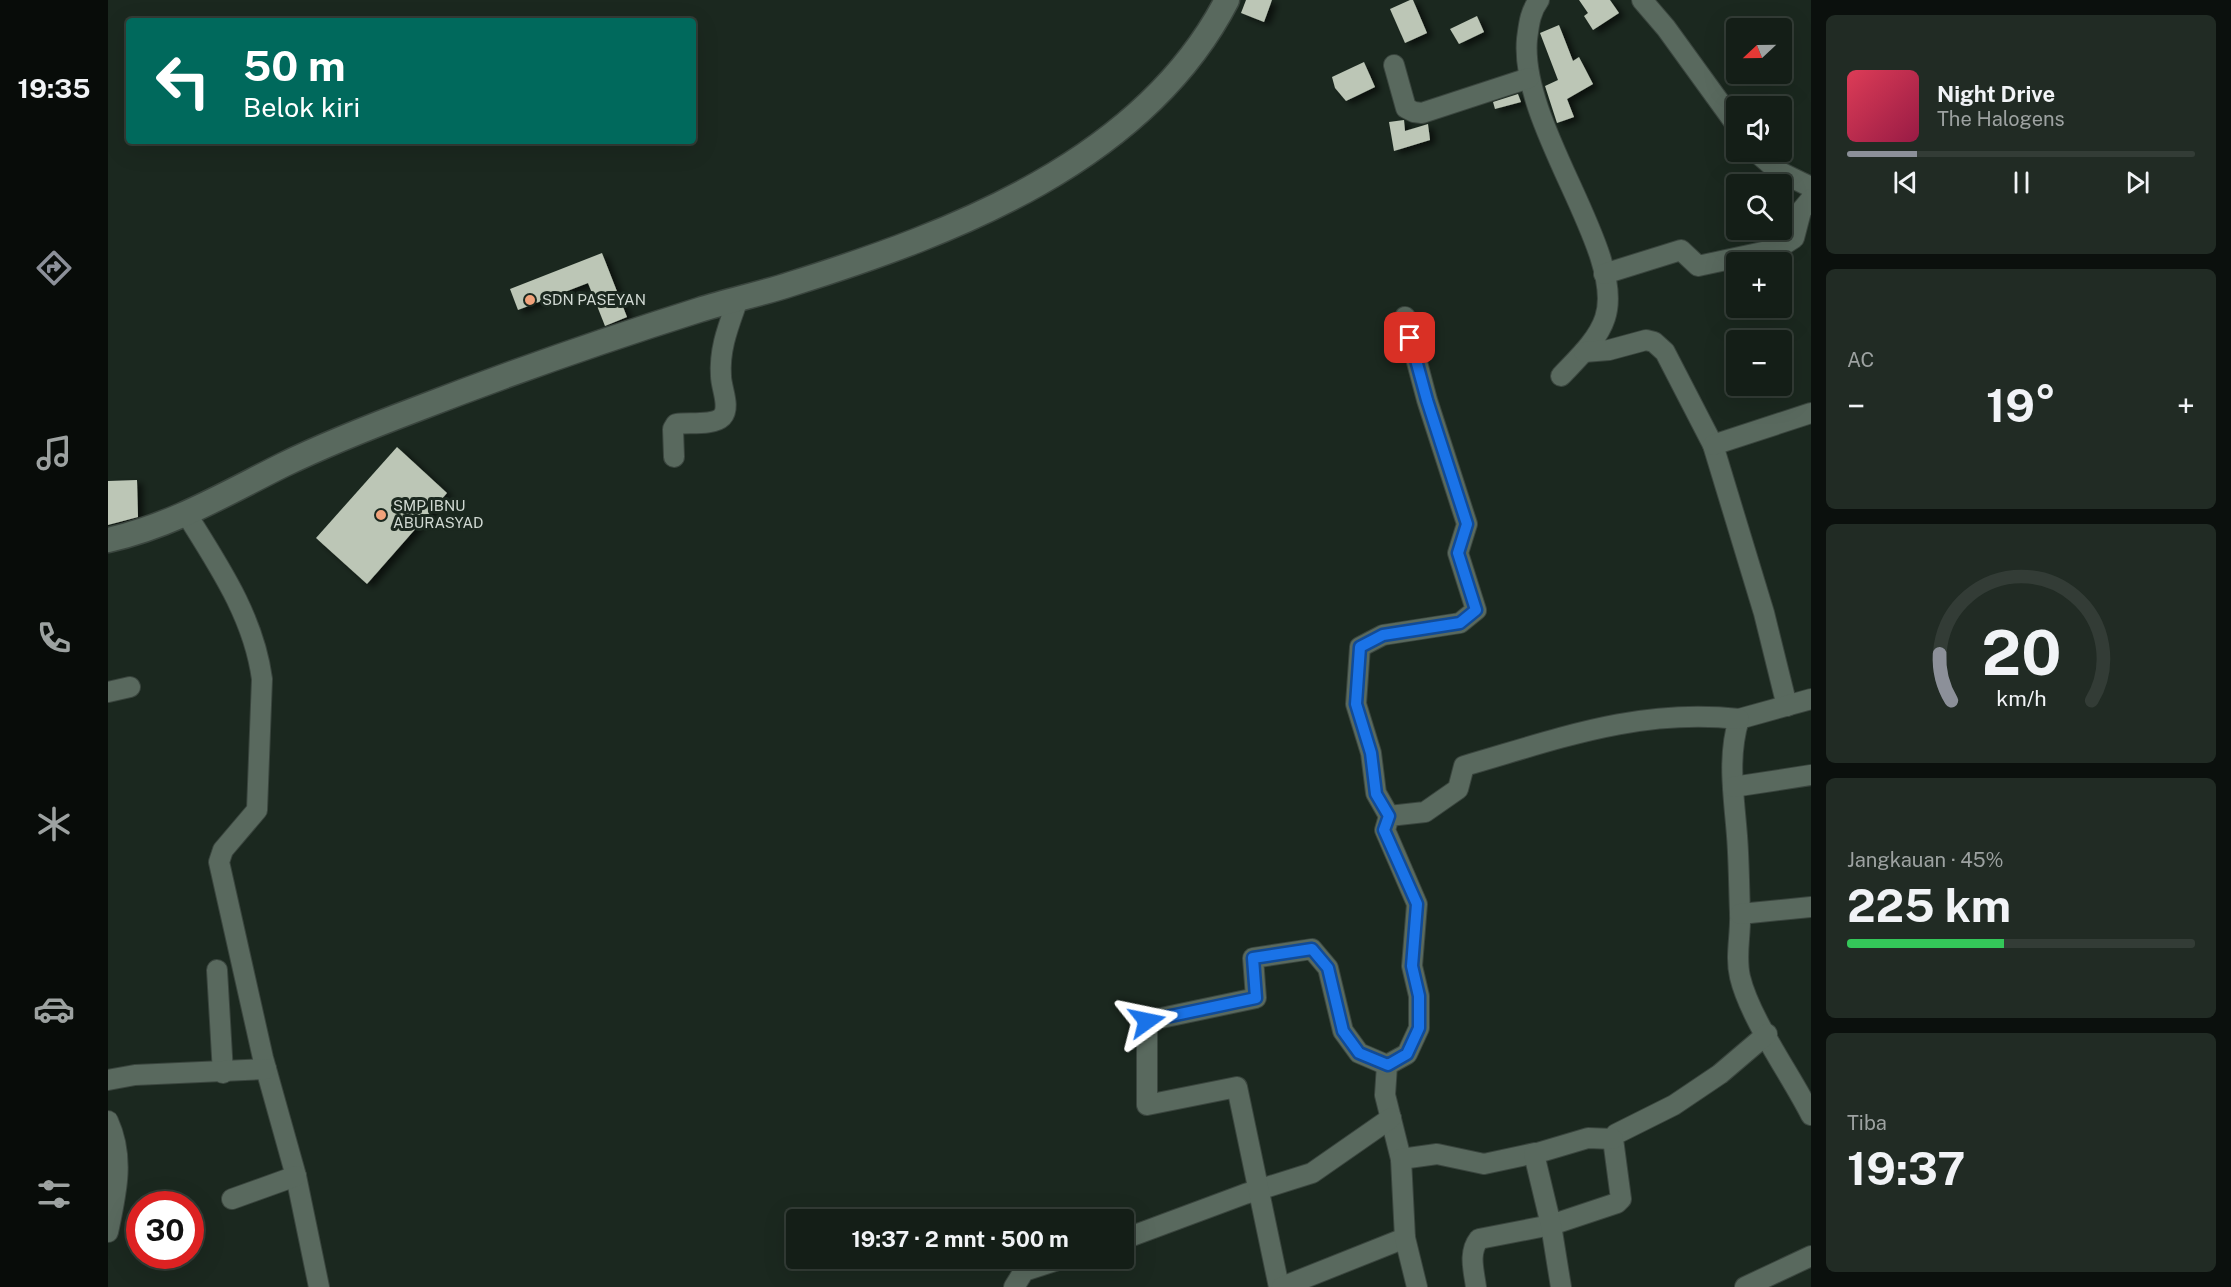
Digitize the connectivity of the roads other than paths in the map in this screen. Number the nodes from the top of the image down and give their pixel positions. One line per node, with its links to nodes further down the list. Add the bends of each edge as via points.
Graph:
1 (1227, 0): 11 (street, via 1211,30 1151,102 1110,137 1054,173 915,241)
2 (1539, 0): 5 (street, via 1529,21)
3 (1642, 0): 6 (street)
4 (1394, 65): 5 (street, via 1406,108 1414,112)
5 (1529, 78): 10 (street, via 1543,125)
6 (1726, 111)
7 (1768, 162): 8 (street)
8 (1811, 187)
9 (1811, 199): 10 (street, via 1801,210 1794,238 1777,249 1698,266 1681,250)
10 (1604, 274): 13 (street, via 1605,318)
11 (738, 299): 17 (street, via 721,347 726,407 723,416 676,424); 18 (street, via 584,347 415,410 286,464)
12 (1405, 317): 27 (street, via 1467,524 1458,553 1476,610 1460,623 1383,635 1360,647 1356,704 1371,753 1376,794)
13 (1584, 352): 14 (street); 16 (street, via 1616,349 1646,340 1657,344 1665,352)
14 (1561, 376)
15 (1811, 413): 16 (street)
16 (1713, 445): 23 (street, via 1764,613)
17 (674, 458)
18 (187, 515): 19 (street); 33 (street, via 225,575 252,633 262,679 257,810 223,850 219,862)
19 (108, 540)
20 (130, 687): 21 (street)
21 (108, 692)
22 (1811, 699): 23 (street)
23 (1787, 706): 24 (street)
24 (1739, 719): 26 (street, via 1732,741); 27 (street, via 1696,716 1602,725 1464,766 1458,789 1425,812)
25 (1811, 775): 26 (street)
26 (1733, 787): 29 (street)
27 (1389, 816): 32 (street, via 1384,830 1417,904 1412,966 1419,996 1419,1028 1407,1054)
28 (1811, 907): 29 (street)
29 (1740, 914): 31 (street, via 1740,977)
30 (217, 970): 34 (street)
31 (1767, 1034): 36 (street); 39 (street, via 1720,1074 1674,1105 1621,1129)
32 (1388, 1065): 37 (street, via 1385,1095); 43 (street, via 1359,1053 1343,1031 1328,968 1312,949 1253,958 1256,998 1147,1021 1147,1105 1237,1087)
33 (266, 1070): 34 (street); 42 (street)
34 (223, 1073): 35 (street, via 135,1075)
35 (108, 1080)
36 (1811, 1115)
37 (1391, 1118): 41 (street); 43 (street, via 1312,1173)
38 (108, 1121): 46 (street, via 117,1141 120,1162)
39 (1613, 1139): 40 (street, via 1588,1138); 45 (street, via 1619,1202)
40 (1535, 1153): 41 (street, via 1484,1164 1437,1154); 45 (street)
41 (1401, 1159): 48 (street)
42 (296, 1176): 44 (street); 51 (street)
43 (1257, 1190): 47 (street); 53 (street)
44 (232, 1199)
45 (1551, 1225): 55 (street, via 1479,1239 1472,1256); 56 (street)
46 (108, 1232)
47 (1134, 1235)
48 (1405, 1238): 53 (street); 54 (street)
49 (1811, 1256): 57 (street)
50 (1030, 1269): 52 (street, via 1024,1271)
51 (319, 1287)
52 (1014, 1287)
53 (1281, 1287)
54 (1416, 1287)
55 (1476, 1287)
56 (1561, 1287)
57 (1745, 1287)

